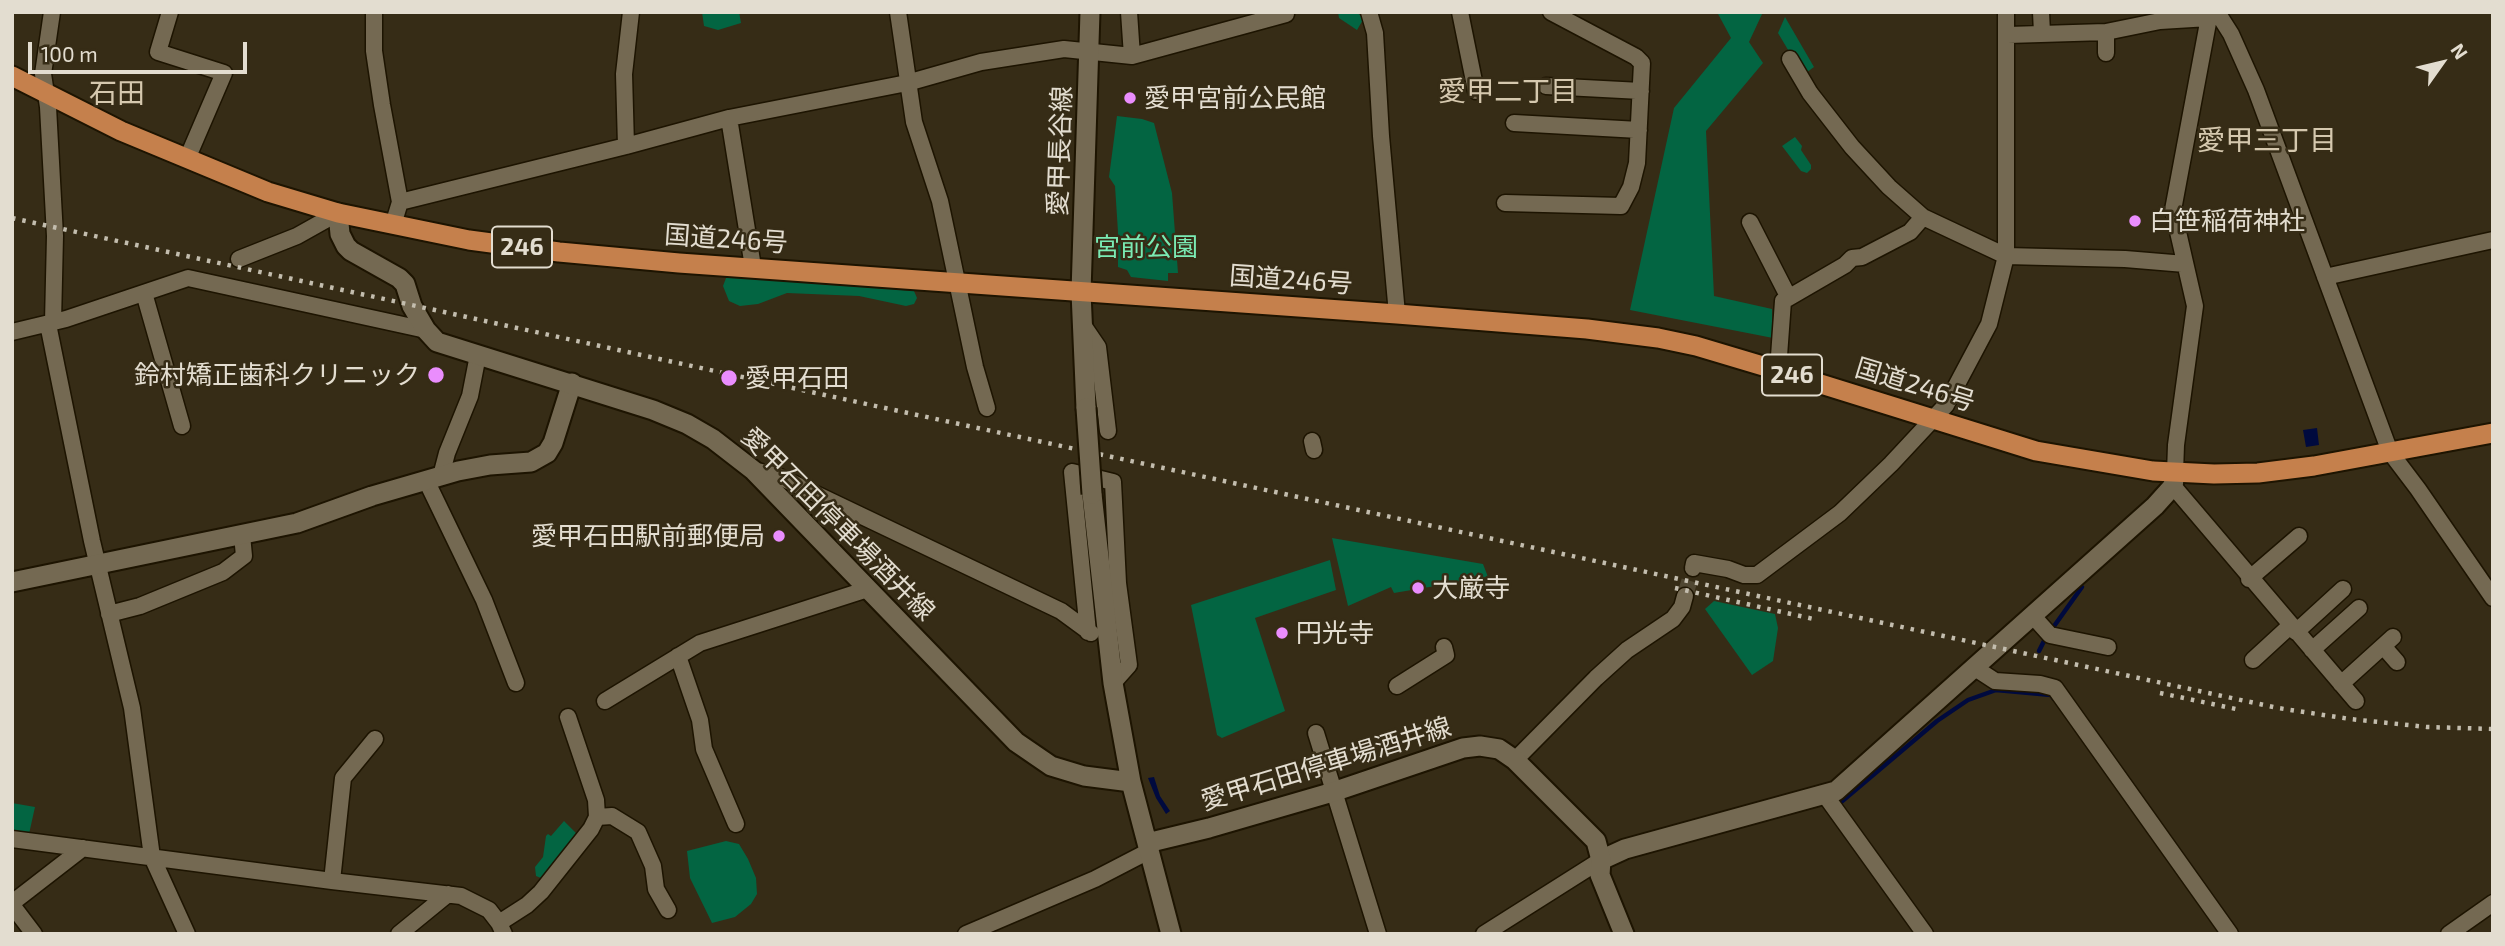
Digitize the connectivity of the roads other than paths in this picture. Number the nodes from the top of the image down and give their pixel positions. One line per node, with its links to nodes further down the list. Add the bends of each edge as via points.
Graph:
1 (52, 12): 27 (street, via 43,74)
2 (170, 12): 32 (street, via 158,52 224,73)
3 (374, 12): 33 (street, via 374,51)
4 (631, 12): 31 (street, via 624,74)
5 (898, 12): 23 (street)
6 (1090, 12): 18 (main road, 愛甲長谷線)
7 (1129, 12): 20 (street)
8 (1369, 12): 49 (street, via 1375,33)
9 (1460, 12): 25 (street, via 1463,56)
10 (1551, 12): 26 (street, via 1636,57 1643,65)
11 (2006, 12): 17 (street)
12 (2040, 12): 16 (street)
13 (1288, 13): 20 (street)
14 (2212, 14): 15 (street); 42 (street, via 2174,197); 44 (street, via 2231,34 2256,90)
15 (2106, 32): 16 (street); 19 (street)
16 (2042, 33): 17 (street)
17 (2008, 35): 40 (street)
18 (1090, 51): 20 (street); 23 (street, via 1065,49 981,62); 46 (main road, 愛甲長谷線)
19 (2106, 53)
20 (1132, 56)
21 (1790, 59): 36 (street, via 1852,147)
22 (12, 76): 27 (highway, 国道246号 / 246)
23 (907, 83): 28 (street); 45 (street)
24 (1546, 86): 26 (street)
25 (1476, 91)
26 (1641, 91): 30 (street)
27 (46, 92): 32 (highway, 国道246号 / 246); 50 (street, via 55,236)
28 (729, 118): 31 (street); 43 (street)
29 (1514, 123): 30 (street, via 1561,134)
30 (1639, 130): 34 (street, via 1637,163 1621,206)
31 (626, 146): 33 (street)
32 (187, 159): 35 (highway, 国道246号 / 246, via 268,192)
33 (400, 202): 37 (street)
34 (1505, 203)
35 (338, 213): 37 (highway, 国道246号 / 246); 41 (street, via 297,236); 52 (main road, via 346,246 405,284)
36 (1923, 217): 40 (street); 48 (street, via 1910,232 1874,252 1852,258)
37 (393, 225): 43 (highway, 国道246号 / 246, via 559,252)
38 (1749, 230): 48 (street)
39 (2493, 240): 44 (street)
40 (2006, 256): 42 (street); 58 (street, via 1989,324)
41 (239, 259)
42 (2185, 264): 65 (street, via 2195,306)
43 (753, 267): 45 (highway, 国道246号 / 246)
44 (2325, 277): 62 (street)
45 (957, 282): 46 (highway, 国道246号 / 246); 57 (street)
46 (1081, 292): 49 (highway, 国道246号 / 246); 51 (main road)
47 (144, 293): 50 (street); 52 (street, via 188,278); 59 (street)
48 (1788, 296): 55 (street, via 1782,307)
49 (1397, 314): 55 (highway, 国道246号 / 246, via 1658,338)
50 (50, 323): 53 (street); 68 (street)
51 (1083, 324): 60 (street, via 1098,347); 81 (main road, bridge, via 1092,494)
52 (426, 330): 54 (main road, 愛甲石田停車場酒井線, via 437,342)
53 (12, 332)
54 (478, 355): 56 (main road, 愛甲石田停車場酒井線); 64 (street, via 470,396)
55 (1778, 370): 58 (highway, 国道246号 / 246)
56 (572, 383): 63 (main road, 愛甲石田停車場酒井線, via 687,424); 64 (main road, via 553,443 541,457 527,464 480,467)
57 (987, 408)
58 (1934, 418): 65 (highway, 国道246号 / 246, via 2036,451); 69 (street, via 1840,513 1757,575 1694,563)
59 (182, 426)
60 (1108, 431)
61 (2493, 433): 62 (highway, 国道246号 / 246)
62 (2390, 452): 65 (highway, 国道246号 / 246, via 2314,467); 75 (street)
63 (753, 470): 72 (main road, 愛甲石田停車場酒井線); 80 (street, via 778,476 1062,611)
64 (434, 478): 66 (main road, via 304,521); 89 (street)
65 (2174, 479): 70 (street); 78 (main road, via 2155,506)
66 (242, 535): 68 (main road); 77 (street, via 244,556 223,572)
67 (2299, 536): 70 (street)
68 (99, 564): 71 (main road); 77 (street)
69 (1693, 568)
70 (2249, 579): 79 (street)
71 (12, 582)
72 (868, 589): 85 (street, via 700,643); 99 (main road, 愛甲石田停車場酒井線, via 1032,754 1051,766 1084,776)
73 (2343, 589): 79 (street)
74 (1685, 596): 98 (street, via 1672,619 1627,650)
75 (2493, 597)
76 (2359, 608): 84 (street)
77 (109, 614): 107 (street, via 132,708)
78 (2033, 616): 82 (street, via 2050,635); 88 (main road)
79 (2293, 629): 84 (street); 86 (street)
80 (1088, 632): 81 (street); 90 (street, via 1072,472 1113,482 1118,583 1129,665)
81 (1109, 641): 90 (main road)
82 (2108, 646)
83 (1444, 647): 92 (street, via 1446,655)
84 (2312, 650): 91 (street)
85 (678, 656): 93 (street); 102 (street, via 700,720 704,749)
86 (2261, 657)
87 (2397, 662): 91 (street, via 2388,641)
88 (1975, 668): 101 (main road, via 1836,791); 124 (street, via 1995,681 2055,688)
89 (516, 683)
90 (1114, 683): 99 (main road)
91 (2341, 684): 94 (street)
92 (1397, 686)
93 (606, 701)
94 (2356, 701)
95 (568, 717): 103 (street, via 596,800)
96 (1316, 733): 100 (street)
97 (375, 738): 109 (street, via 343,779)
98 (1515, 760): 100 (main road, 愛甲石田停車場酒井線, via 1499,749 1462,748); 108 (main road, 愛甲石田停車場酒井線, via 1596,841)
99 (1131, 782): 105 (main road)
100 (1333, 792): 105 (main road, 愛甲石田停車場酒井線); 120 (street)
101 (1825, 795): 108 (main road, via 1625,849); 123 (street)
102 (729, 815)
103 (597, 817): 113 (street, via 612,816 638,832); 114 (street, via 541,892)
104 (12, 839): 106 (street)
105 (1148, 847): 118 (street, via 1095,879); 119 (main road)
106 (83, 848): 107 (street); 112 (street)
107 (152, 857): 109 (street); 116 (street)
108 (1601, 860): 121 (street); 122 (main road, 愛甲石田停車場酒井線, via 1600,875)
109 (332, 881): 110 (street)
110 (448, 894): 114 (street, via 489,910); 117 (street)
111 (2493, 903): 125 (street)
112 (12, 904): 115 (street)
113 (667, 910)
114 (502, 928)
115 (34, 934)
116 (187, 934)
117 (399, 934)
118 (966, 934)
119 (1171, 934)
120 (1377, 934)
121 (1484, 934)
122 (1624, 934)
123 (1925, 934)
124 (2230, 934)
125 (2449, 934)

